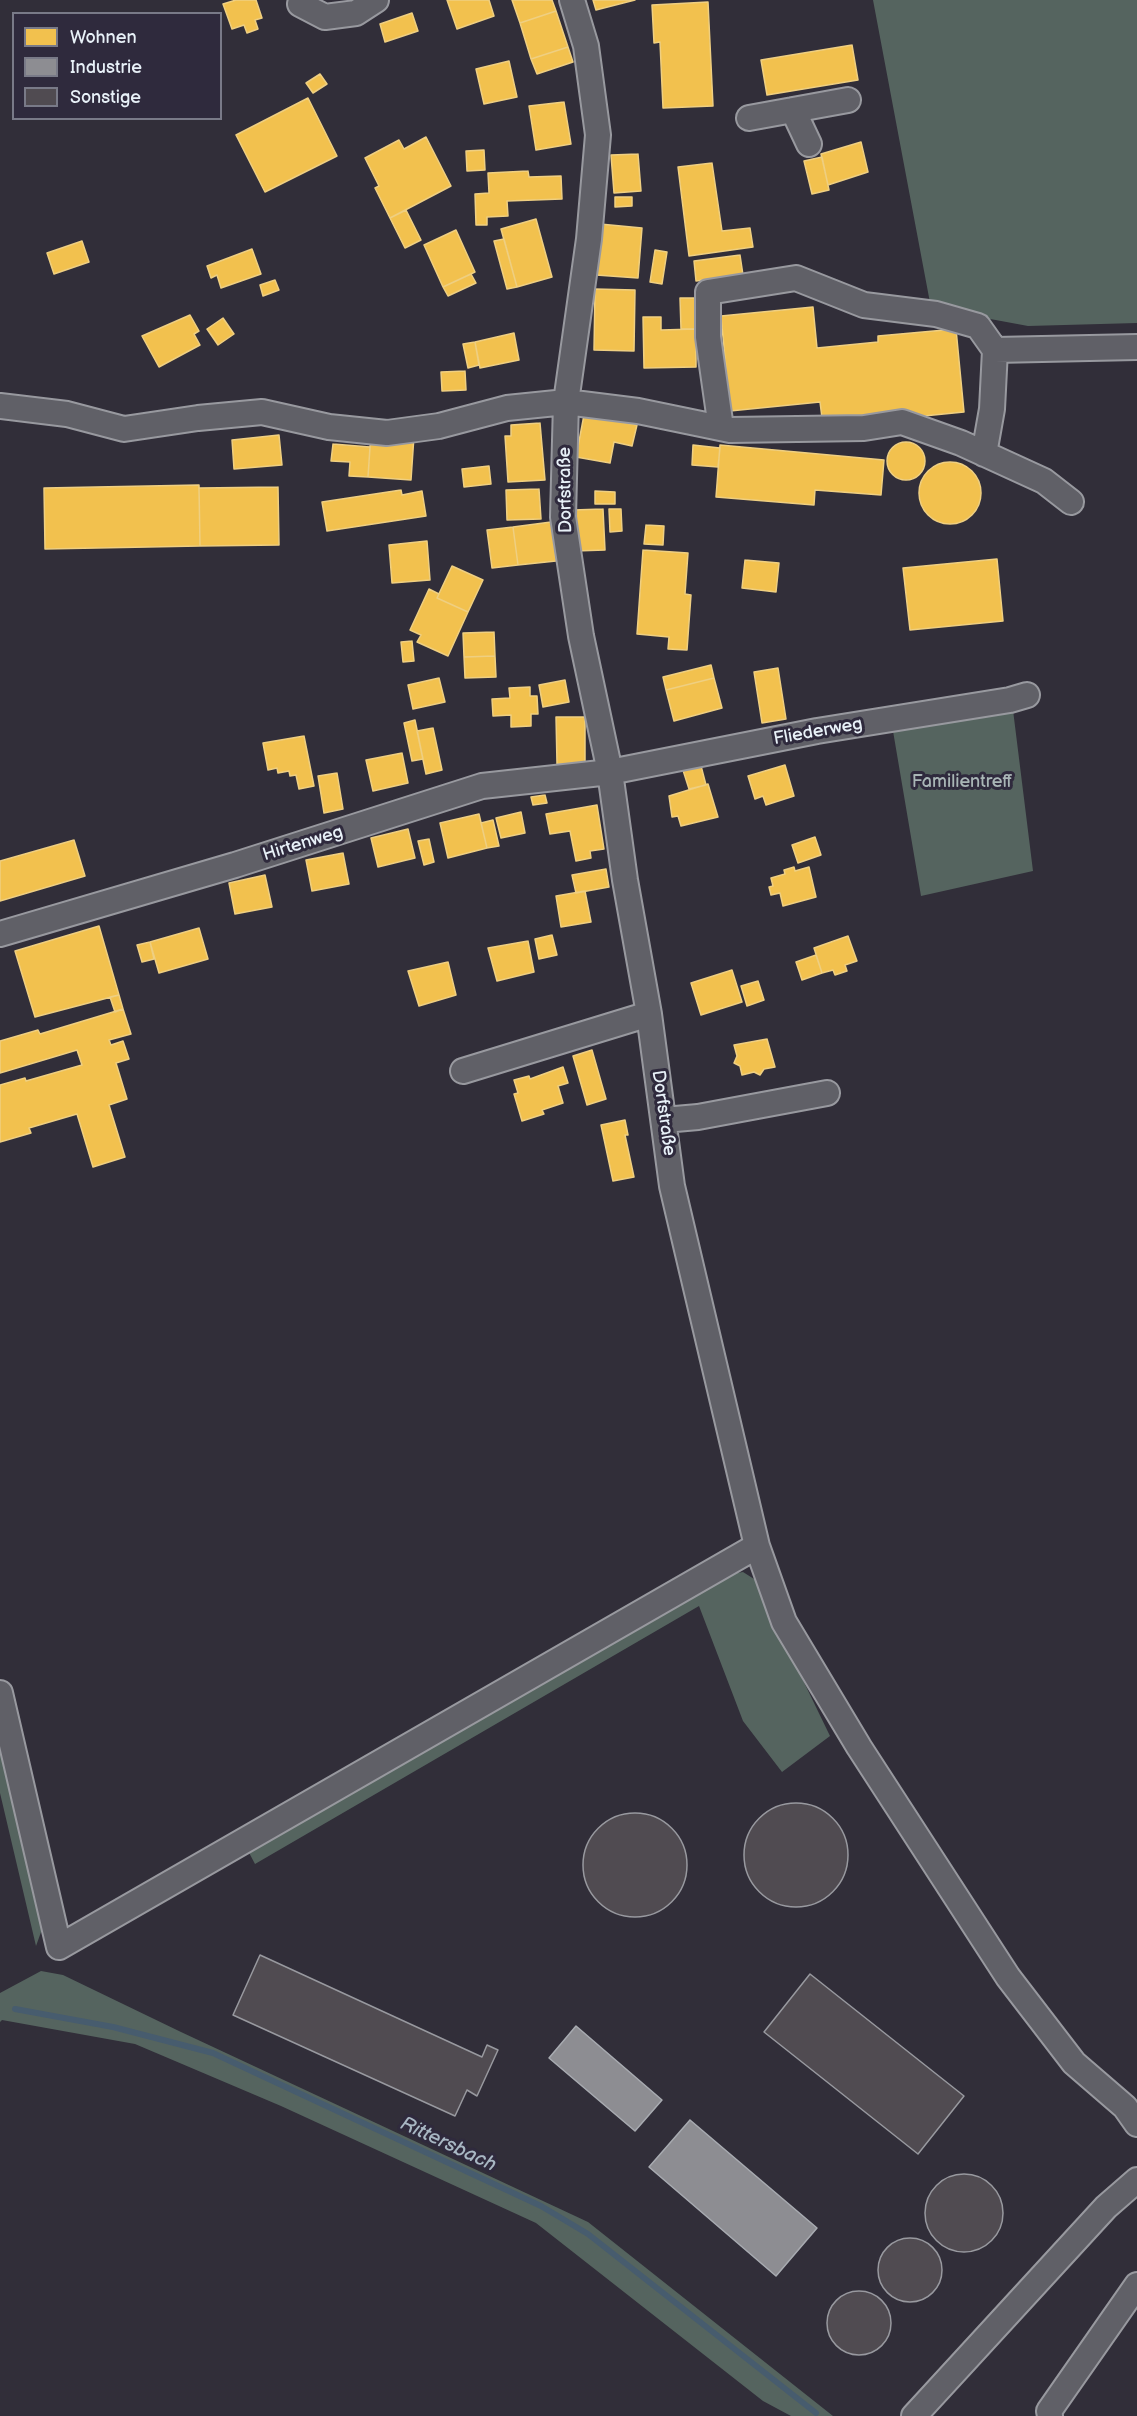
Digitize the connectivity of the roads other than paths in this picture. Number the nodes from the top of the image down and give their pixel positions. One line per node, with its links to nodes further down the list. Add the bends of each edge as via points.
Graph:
1 (376, 0): 3 (street, via 356,13 325,17)
2 (572, 0): 10 (street, Dorfstraße, via 586,46 598,135 589,239)
3 (300, 4)
4 (848, 100): 5 (street)
5 (793, 110): 6 (street); 7 (street)
6 (748, 118)
7 (809, 144)
8 (1137, 347): 9 (street)
9 (995, 350): 12 (street, via 978,327 936,314 864,305 795,278 708,292 708,337); 13 (street, via 992,409)
10 (566, 402): 11 (street, via 507,408 439,426 387,433 329,428 262,412 124,429 67,414); 12 (street, via 638,411); 16 (street, Dorfstraße, via 563,517 581,636)
11 (0, 406)
12 (721, 428): 13 (street, via 864,428 902,422)
13 (984, 454): 14 (street, via 1044,481)
14 (1071, 502)
15 (1027, 695): 16 (street, Fliederweg, via 817,730)
16 (610, 772): 17 (street, Hirtenweg, via 482,786 235,865); 18 (street, Dorfstraße)
17 (0, 934)
18 (649, 1014): 19 (street); 21 (street, Dorfstraße)
19 (463, 1071)
20 (827, 1093): 21 (street)
21 (664, 1120): 22 (street, Dorfstraße, via 672,1186)
22 (757, 1546): 23 (street, via 59,1947); 24 (street, Dorfstraße, via 784,1622 859,1747 1008,1977 1074,2063 1125,2108)
23 (0, 1694)
24 (1137, 2124)
25 (1137, 2180): 27 (street, via 1107,2207)
26 (1137, 2285): 28 (street, via 1049,2411)
27 (914, 2416)
28 (1050, 2416)

